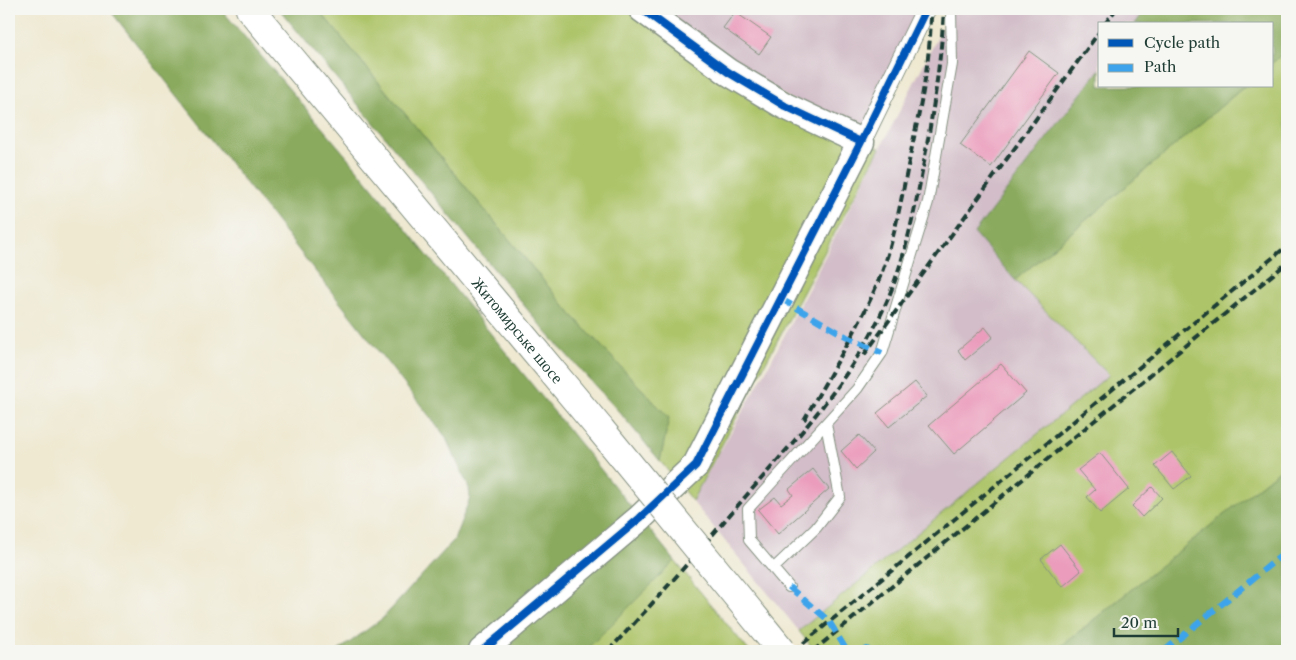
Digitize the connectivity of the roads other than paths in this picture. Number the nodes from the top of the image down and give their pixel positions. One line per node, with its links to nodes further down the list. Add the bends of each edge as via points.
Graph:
1 (250, 9): 10 (highway, Житомирське шосе, bridge)
2 (642, 9): 5 (street, via 728,72 785,106)
3 (926, 9): 5 (street)
4 (951, 9): 6 (lane, via 952,64 928,202 895,312 882,352 857,389)
5 (861, 142): 9 (street, via 696,465 640,518)
6 (826, 424): 7 (lane, via 840,497 816,528); 7 (lane, via 748,510 749,540)
7 (773, 569): 8 (lane)
8 (789, 587)
9 (482, 651)
10 (782, 651)

